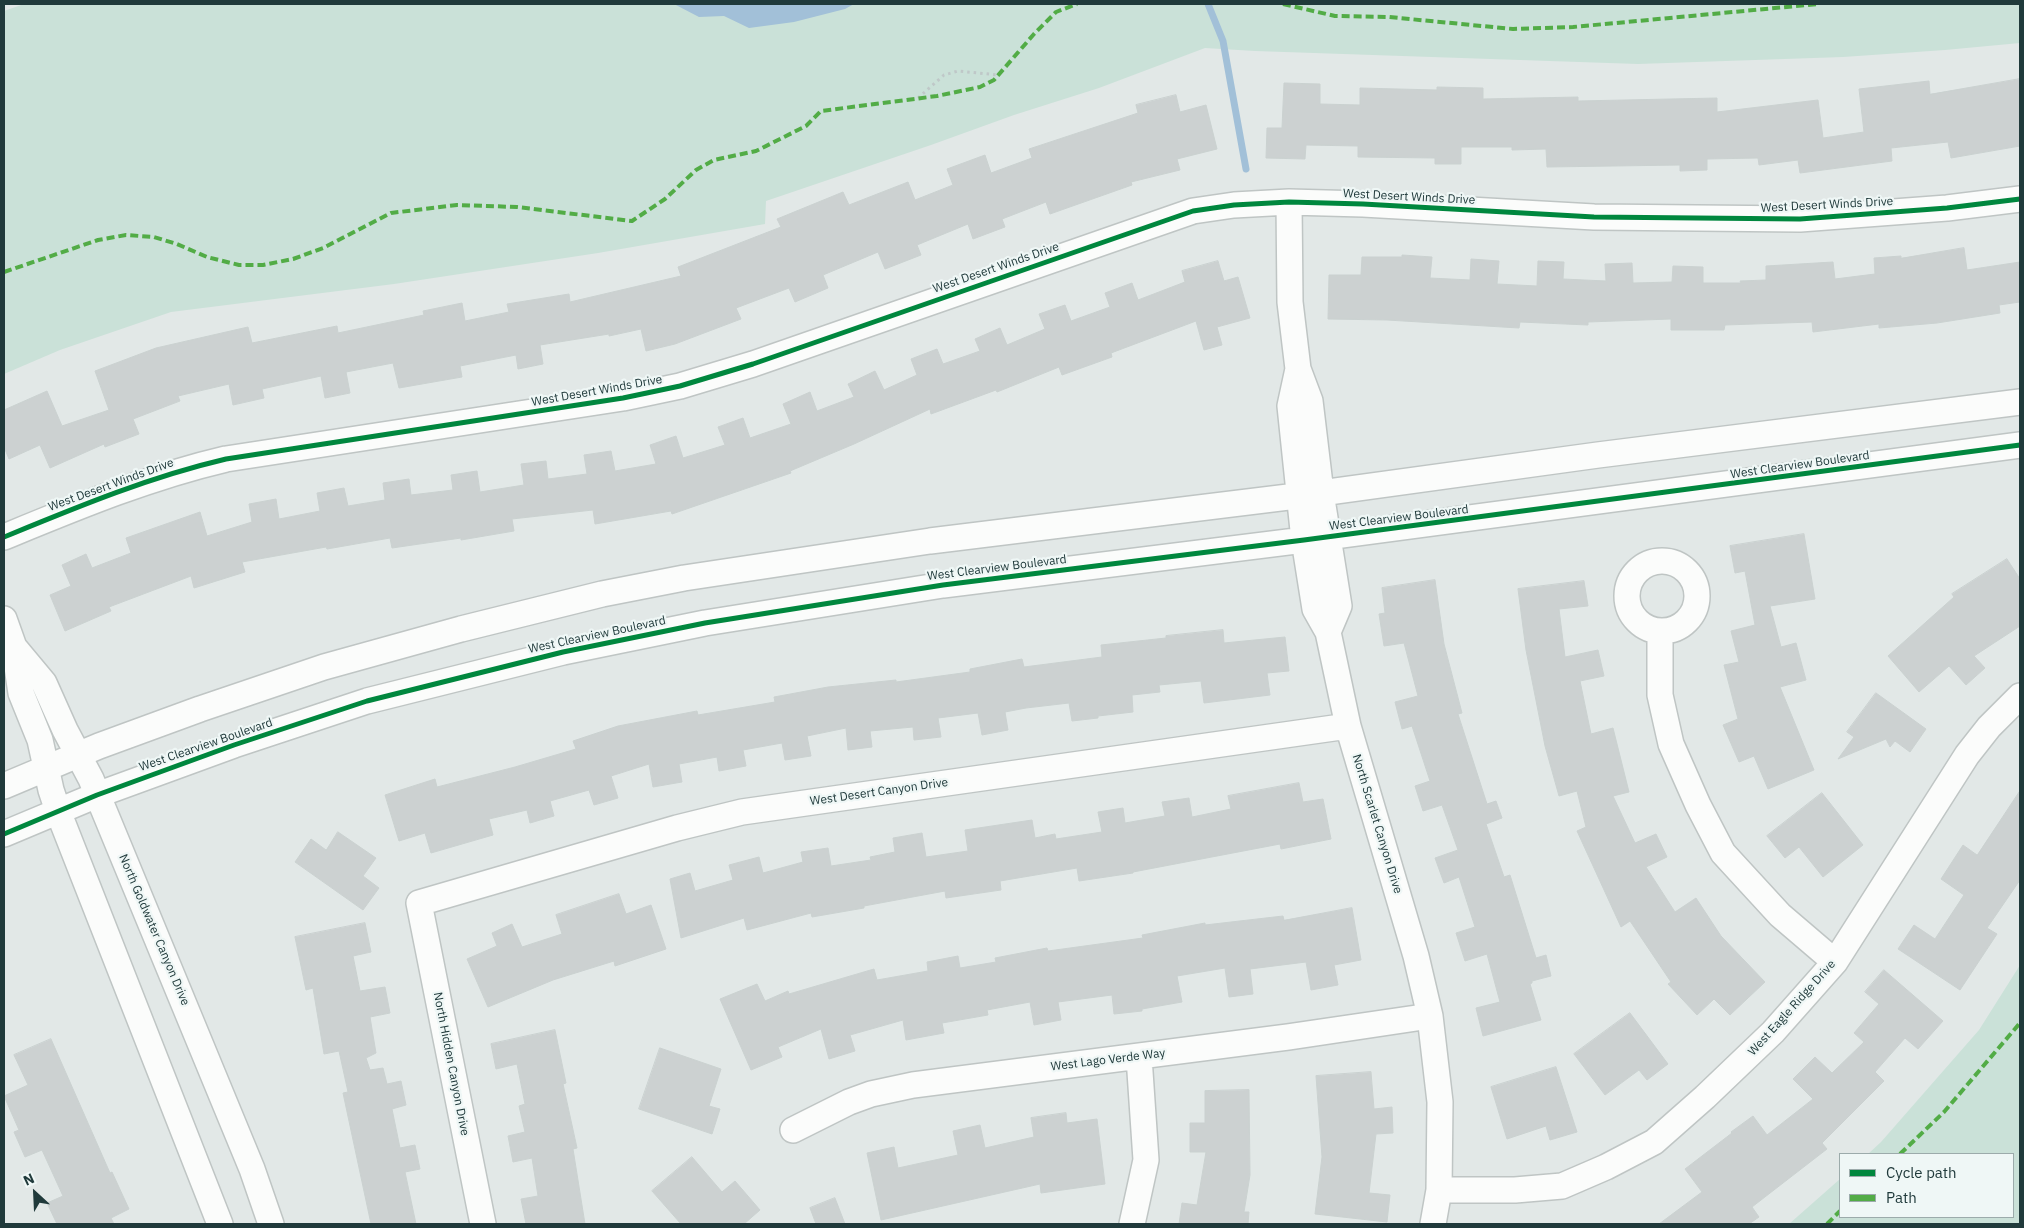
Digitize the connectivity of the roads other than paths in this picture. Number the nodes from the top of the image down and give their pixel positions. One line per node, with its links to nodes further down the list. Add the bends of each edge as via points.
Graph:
1 (2020, 200): 2 (street, West Desert Winds Drive, via 1800,219 1594,217)
2 (1289, 202): 5 (street, North Scarlet Canyon Drive, via 1290,302 1298,369 1310,401); 6 (street, West Desert Winds Drive, via 1192,211 753,364 680,386 181,469 124,488)
3 (2020, 402): 5 (street)
4 (2020, 446): 7 (street, West Clearview Boulevard)
5 (1310, 494): 7 (street, North Scarlet Canyon Drive); 13 (street, via 930,541 684,578 602,594 324,667)
6 (4, 537)
7 (1316, 539): 12 (street, North Scarlet Canyon Drive, via 1339,606 1328,632); 16 (street, West Clearview Boulevard, via 943,585 758,613 619,640 367,701)
8 (4, 619): 10 (street, North Goldwater Canyon Drive)
9 (1660, 631): 20 (street, via 1660,695 1671,744 1723,853 1780,915)
10 (14, 647): 13 (street, North Goldwater Canyon Drive, via 44,683); 14 (street, North Goldwater Canyon Drive, via 21,692)
11 (2020, 696): 20 (street, West Eagle Ridge Drive, via 1967,755)
12 (1348, 726): 19 (street, West Desert Canyon Drive, via 742,812); 21 (street, North Scarlet Canyon Drive, via 1416,956)
13 (77, 755): 14 (street); 16 (street, North Goldwater Canyon Drive)
14 (47, 767): 15 (street); 17 (street, North Goldwater Canyon Drive)
15 (4, 786)
16 (97, 795): 17 (street, West Clearview Boulevard); 26 (street, North Goldwater Canyon Drive, via 252,1169)
17 (58, 811): 18 (street, West Clearview Boulevard); 25 (street, North Goldwater Canyon Drive)
18 (4, 834)
19 (419, 903): 27 (street, North Hidden Canyon Drive)
20 (1835, 962): 24 (street, West Eagle Ridge Drive, via 1773,1032 1654,1142 1562,1186)
21 (1430, 1016): 22 (street, West Lago Verde Way); 24 (street, North Scarlet Canyon Drive, via 1440,1102)
22 (1139, 1057): 23 (street, West Lago Verde Way, via 913,1085 849,1102); 28 (street, via 1146,1160)
23 (793, 1130)
24 (1439, 1190): 29 (street, North Scarlet Canyon Drive)
25 (220, 1224)
26 (271, 1224)
27 (482, 1224)
28 (1132, 1224)
29 (1433, 1224)

